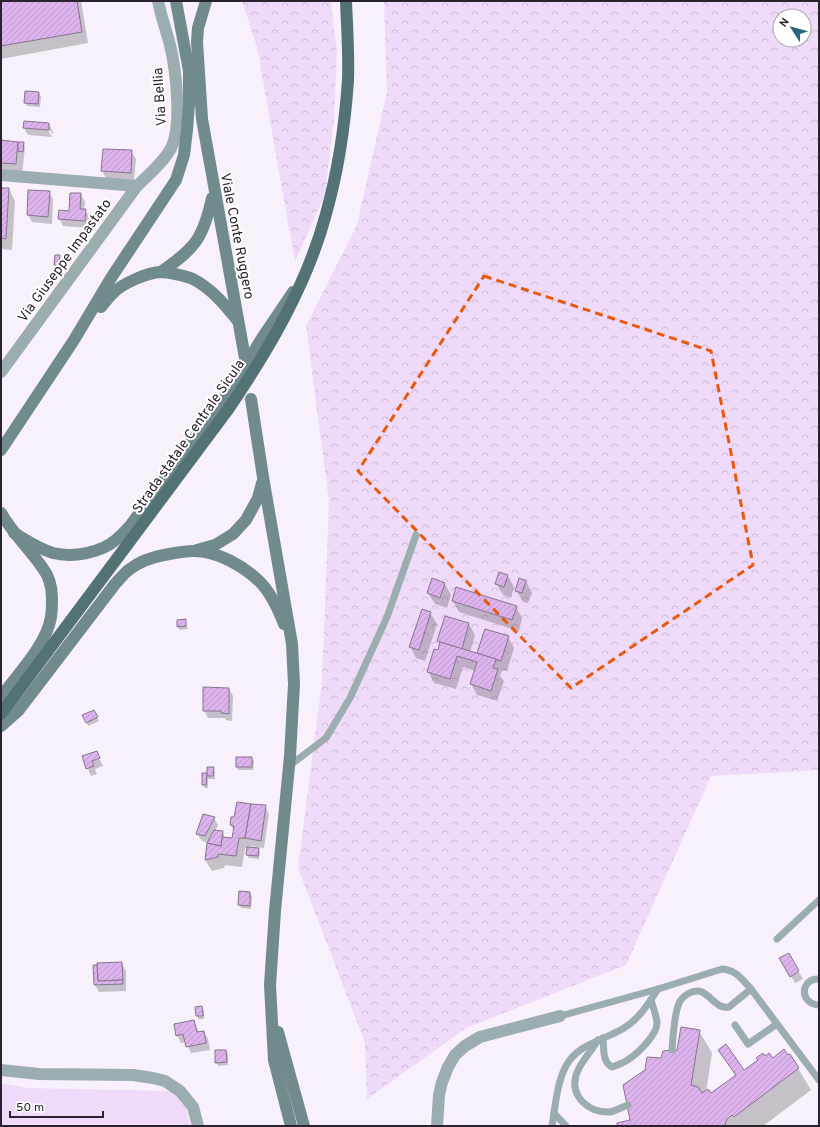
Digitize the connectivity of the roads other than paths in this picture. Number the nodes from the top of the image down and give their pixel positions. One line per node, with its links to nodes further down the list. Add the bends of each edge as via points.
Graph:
1 (158, 1): 6 (street, Via Bellia)
2 (206, 1): 9 (main road, via 198,28 197,42)
3 (341, 1): 7 (main road)
4 (346, 1): 7 (main road, Strada statale Centrale Sicula)
5 (177, 2): 6 (street); 8 (main road)
6 (162, 16): 11 (street, Via Bellia, via 176,85 177,132 174,143 162,161)
7 (347, 31): 14 (main road, Strada statale Centrale Sicula, via 348,79 342,135 326,215)
8 (188, 74): 9 (main road); 16 (main road, via 187,130 184,155 176,180 111,278)
9 (202, 119): 12 (main road, Viale Conte Ruggero)
10 (1, 175): 11 (street)
11 (137, 186): 18 (street, Via Giuseppe Impastato)
12 (214, 192): 13 (main road, via 200,237 182,257); 15 (main road, Viale Conte Ruggero)
13 (161, 272): 15 (main road, via 192,279 223,302); 16 (main road, via 137,279 113,292)
14 (305, 274): 23 (main road, via 237,380 130,526 117,539 102,548 68,555 52,553); 28 (main road, Strada statale Centrale Sicula, via 246,384)
15 (239, 323): 17 (main road, Viale Conte Ruggero)
16 (74, 340): 20 (main road)
17 (245, 358)
18 (1, 372)
19 (251, 399): 21 (main road)
20 (1, 450)
21 (263, 477): 25 (main road, via 258,498 246,520 233,534 215,545); 26 (main road)
22 (1, 513): 23 (main road)
23 (14, 533): 27 (main road, via 48,577 52,591 51,618 40,645)
24 (416, 535): 30 (lane, via 387,617 350,698 326,738)
25 (196, 551): 26 (main road, via 213,554 233,563 261,583 275,604); 29 (main road, via 153,557 130,568 18,711)
26 (292, 644): 30 (main road, via 294,684)
27 (1, 697)
28 (1, 714)
29 (1, 726)
30 (289, 766): 38 (main road, via 275,911)
31 (819, 900): 32 (lane)
32 (777, 939)
33 (819, 979): 37 (lane, via 808,983 804,991 810,1003)
34 (658, 989): 35 (lane, via 722,969 730,969); 36 (lane); 39 (lane)
35 (751, 989): 40 (lane); 43 (lane, via 726,1008 702,992 686,995 678,1006)
36 (651, 1000): 42 (lane, via 624,1029); 42 (lane, via 657,1023 654,1032 650,1040 630,1059 609,1066)
37 (819, 1005)
38 (271, 1008): 49 (main road, via 274,1060); 50 (main road)
39 (560, 1016): 51 (street, via 480,1037 465,1046 448,1067 442,1082)
40 (777, 1024): 41 (lane, via 748,1044); 45 (lane)
41 (735, 1025)
42 (600, 1039): 46 (lane, via 576,1074 577,1096 586,1106 596,1111 611,1112); 47 (lane, via 576,1054 566,1065)
43 (672, 1050)
44 (1, 1070): 48 (street, via 39,1074 134,1075 165,1081 180,1091 193,1107)
45 (819, 1080)
46 (628, 1105)
47 (554, 1113): 52 (lane); 53 (lane)
48 (198, 1126)
49 (291, 1126)
50 (304, 1126)
51 (437, 1126)
52 (552, 1126)
53 (566, 1126)

